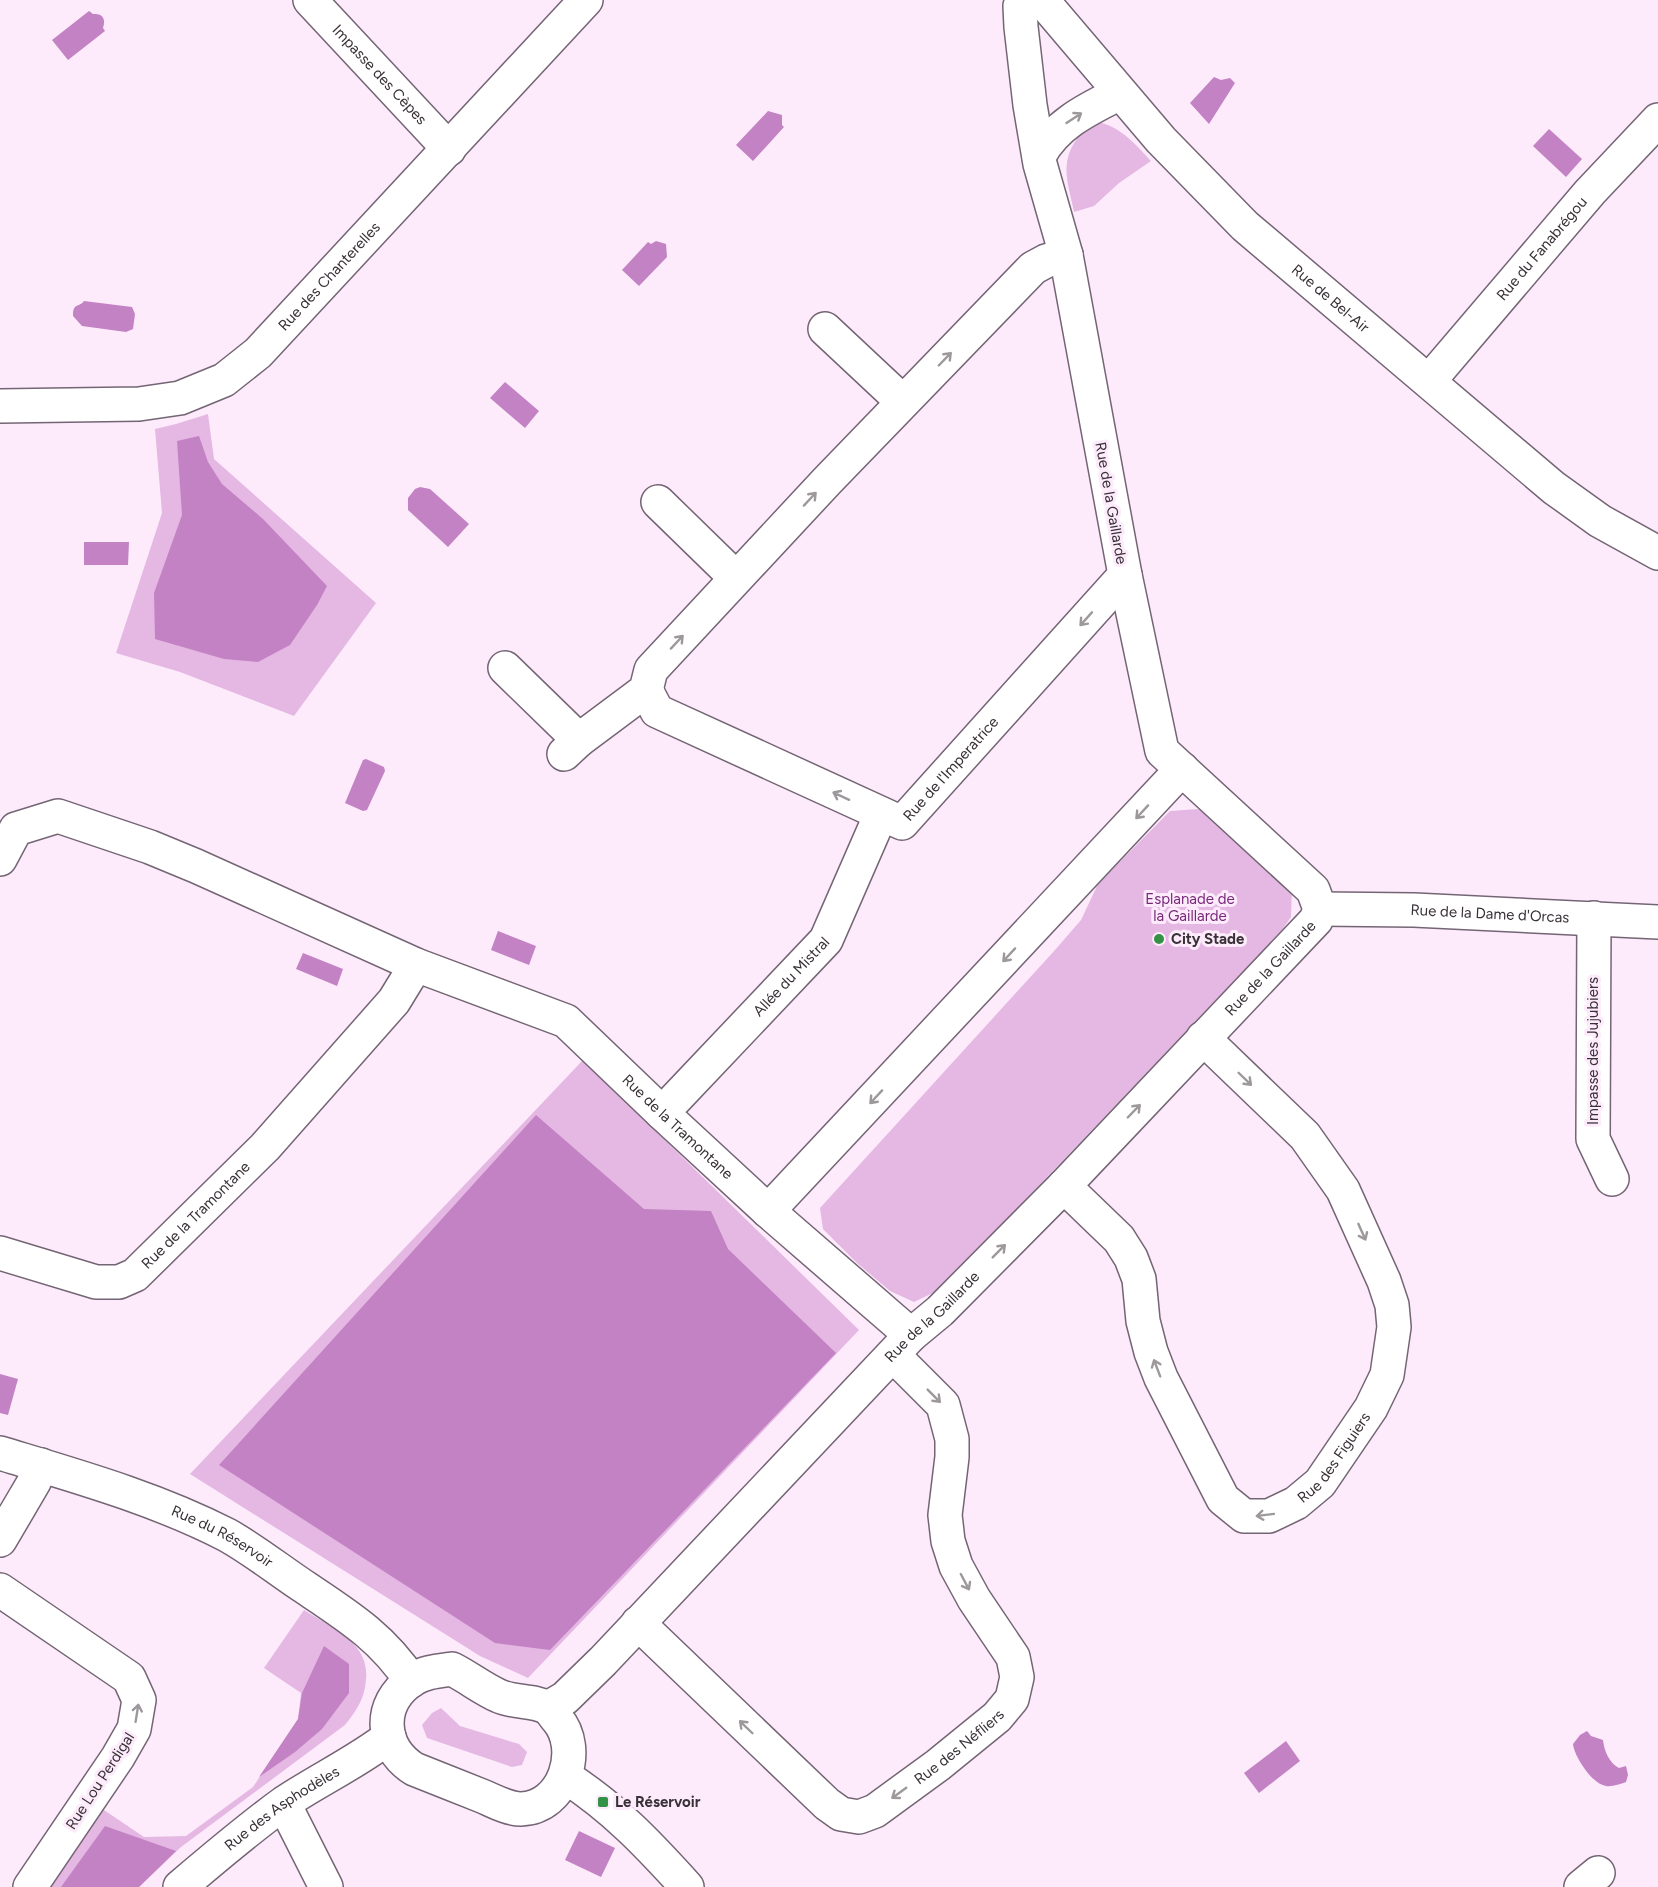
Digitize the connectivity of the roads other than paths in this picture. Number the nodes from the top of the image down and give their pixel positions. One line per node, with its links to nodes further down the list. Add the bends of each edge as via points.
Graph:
1 (310, 0): 7 (street, Impasse des Cèpes)
2 (586, 0): 7 (street, Rue des Chanterelles)
3 (1024, 0): 8 (street, Rue de la Gaillarde, via 1020,6 1021,27)
4 (1042, 0): 5 (street, Rue de Bel-Air)
5 (1120, 93): 8 (street, one-way to 5, via 1055,132); 11 (street, Rue de Bel-Air, via 1245,226)
6 (1658, 120): 11 (street, Rue du Fanabrégou, via 1590,192)
7 (449, 149): 13 (street, Rue des Chanterelles, via 258,353 224,380 180,398 139,404)
8 (1039, 156): 9 (street, Rue de la Gaillarde)
9 (1066, 255): 12 (street, one-way to 9, via 1033,268); 16 (street, Rue de la Gaillarde)
10 (825, 329): 12 (street)
11 (1429, 381): 15 (street, Rue de Bel-Air, via 1554,488 1600,521)
12 (903, 402): 17 (street, one-way to 12)
13 (0, 406)
14 (658, 502): 17 (street)
15 (1658, 553)
16 (1125, 575): 20 (street, Rue de la Gaillarde, via 1162,751); 21 (street, Rue de l'Imperatrice, one-way to 21, via 902,823)
17 (736, 578): 19 (street, one-way to 17, via 651,670)
18 (505, 668): 19 (street, via 572,747)
19 (646, 690): 21 (street, Rue de l'Imperatrice, one-way to 19, via 657,711)
20 (1182, 769): 23 (street, Rue de la Gaillarde, via 1313,890); 31 (street, one-way to 31)
21 (881, 814): 28 (street, Allée du Mistral, via 826,940)
22 (0, 859): 26 (street, Rue de la Tramontane, via 16,829 58,816 196,866)
23 (1320, 909): 24 (street, Rue de la Dame d'Orcas); 27 (street, Rue de la Gaillarde, via 1316,920)
24 (1593, 918): 25 (street, Rue de la Dame d'Orcas); 29 (street, Impasse des Jujubiers, via 1593,1139)
25 (1658, 922)
26 (416, 965): 28 (street, Rue de la Tramontane, via 566,1021); 32 (street, Rue de la Tramontane, via 394,1001 281,1129 135,1275 119,1282 96,1282)
27 (1203, 1038): 30 (street, Rue de la Gaillarde, one-way to 27); 30 (street, Rue des Figuiers, one-way to 30, via 1305,1136 1343,1190 1392,1305 1394,1327 1387,1375 1371,1408 1320,1483 1296,1503 1269,1516 1244,1516 1223,1499 1158,1369 1143,1321 1139,1280 1131,1258 1119,1239)
28 (662, 1113): 31 (street, Rue de la Tramontane)
29 (1612, 1179)
30 (1064, 1186): 33 (street, Rue de la Gaillarde, one-way to 30)
31 (768, 1212): 33 (street, Rue de la Tramontane)
32 (0, 1253)
33 (902, 1345): 38 (street, Rue de la Gaillarde); 38 (street, Rue des Néfliers, one-way to 38, via 943,1405 952,1439 945,1515 956,1566 1013,1657 1017,1677 1012,1699 997,1717 875,1811 859,1817 841,1814)
34 (0, 1453): 35 (street, Rue du Réservoir)
35 (41, 1465): 36 (street); 39 (street, Rue du Réservoir, via 154,1504 227,1536 352,1618 391,1653)
36 (0, 1540)
37 (0, 1590): 44 (street, Rue Lou Perdigal, one-way to 37, via 118,1757 134,1729 139,1700 129,1678)
38 (638, 1623): 40 (street, Rue de la Gaillarde, via 565,1698)
39 (411, 1681): 40 (street, via 430,1671 452,1669 499,1696); 41 (street, via 389,1708)
40 (548, 1708): 42 (street, via 562,1725 568,1745)
41 (389, 1737): 42 (street, via 403,1762 414,1769 521,1809 540,1804); 43 (street, Rue des Asphodèles)
42 (566, 1777): 47 (street, via 603,1802 643,1838)
43 (284, 1804): 45 (street, Rue des Asphodèles); 46 (street)
44 (30, 1887)
45 (180, 1887)
46 (326, 1887)
47 (687, 1887)

